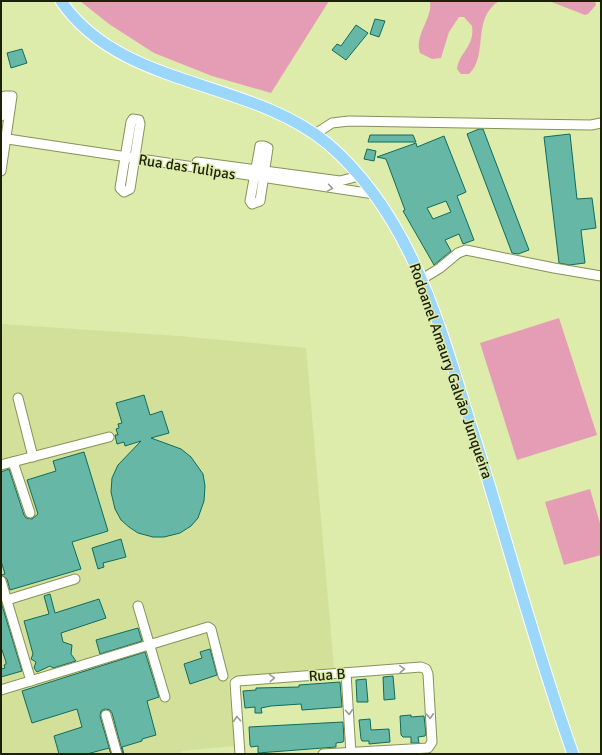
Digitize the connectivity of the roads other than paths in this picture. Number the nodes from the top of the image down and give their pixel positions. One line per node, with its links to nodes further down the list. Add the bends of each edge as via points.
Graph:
1 (61, 1): 4 (main road, Rodoanel Amaury Galvão Junqueira, via 88,30 126,57 244,98 292,120)
2 (1, 116): 5 (street, via 5,96 10,99)
3 (601, 123): 4 (street, via 583,125 348,121 332,123)
4 (315, 134): 10 (main road, Rodoanel Amaury Galvão Junqueira)
5 (4, 135): 6 (street, Rua das Tulipas); 8 (street)
6 (125, 154): 7 (street, Rua das Tulipas); 7 (street, via 133,119 140,122); 7 (street, via 122,190 130,190)
7 (135, 155): 9 (street, Rua das Tulipas)
8 (1, 171)
9 (259, 175): 10 (street, Rua das Tulipas, via 340,181); 11 (street, Rua das Tulipas, one-way to 11)
10 (360, 176): 11 (main road, Rodoanel Amaury Galvão Junqueira)
11 (374, 194): 13 (main road, Rodoanel Amaury Galvão Junqueira, via 400,234)
12 (601, 276): 13 (street, via 466,250)
13 (422, 279): 35 (main road, Rodoanel Amaury Galvão Junqueira)
14 (18, 398): 16 (street)
15 (109, 437): 16 (street)
16 (33, 457): 17 (street)
17 (13, 462): 18 (street); 19 (street)
18 (1, 465)
19 (30, 513)
20 (74, 579): 22 (street)
21 (1, 581): 22 (street)
22 (7, 600): 27 (street)
23 (138, 606): 24 (street)
24 (149, 645): 26 (street, via 210,628); 27 (street); 29 (street)
25 (346, 673): 31 (street, one-way to 31); 31 (street, Rua B, one-way to 31, via 421,667 426,669 428,674 431,746); 33 (street, Rua B, one-way to 25, via 235,684 238,681)
26 (223, 676)
27 (31, 681): 28 (street)
28 (1, 690)
29 (165, 697)
30 (106, 715): 32 (street)
31 (351, 753): 34 (street)
32 (117, 754)
33 (240, 754)
34 (323, 754)
35 (573, 754)

